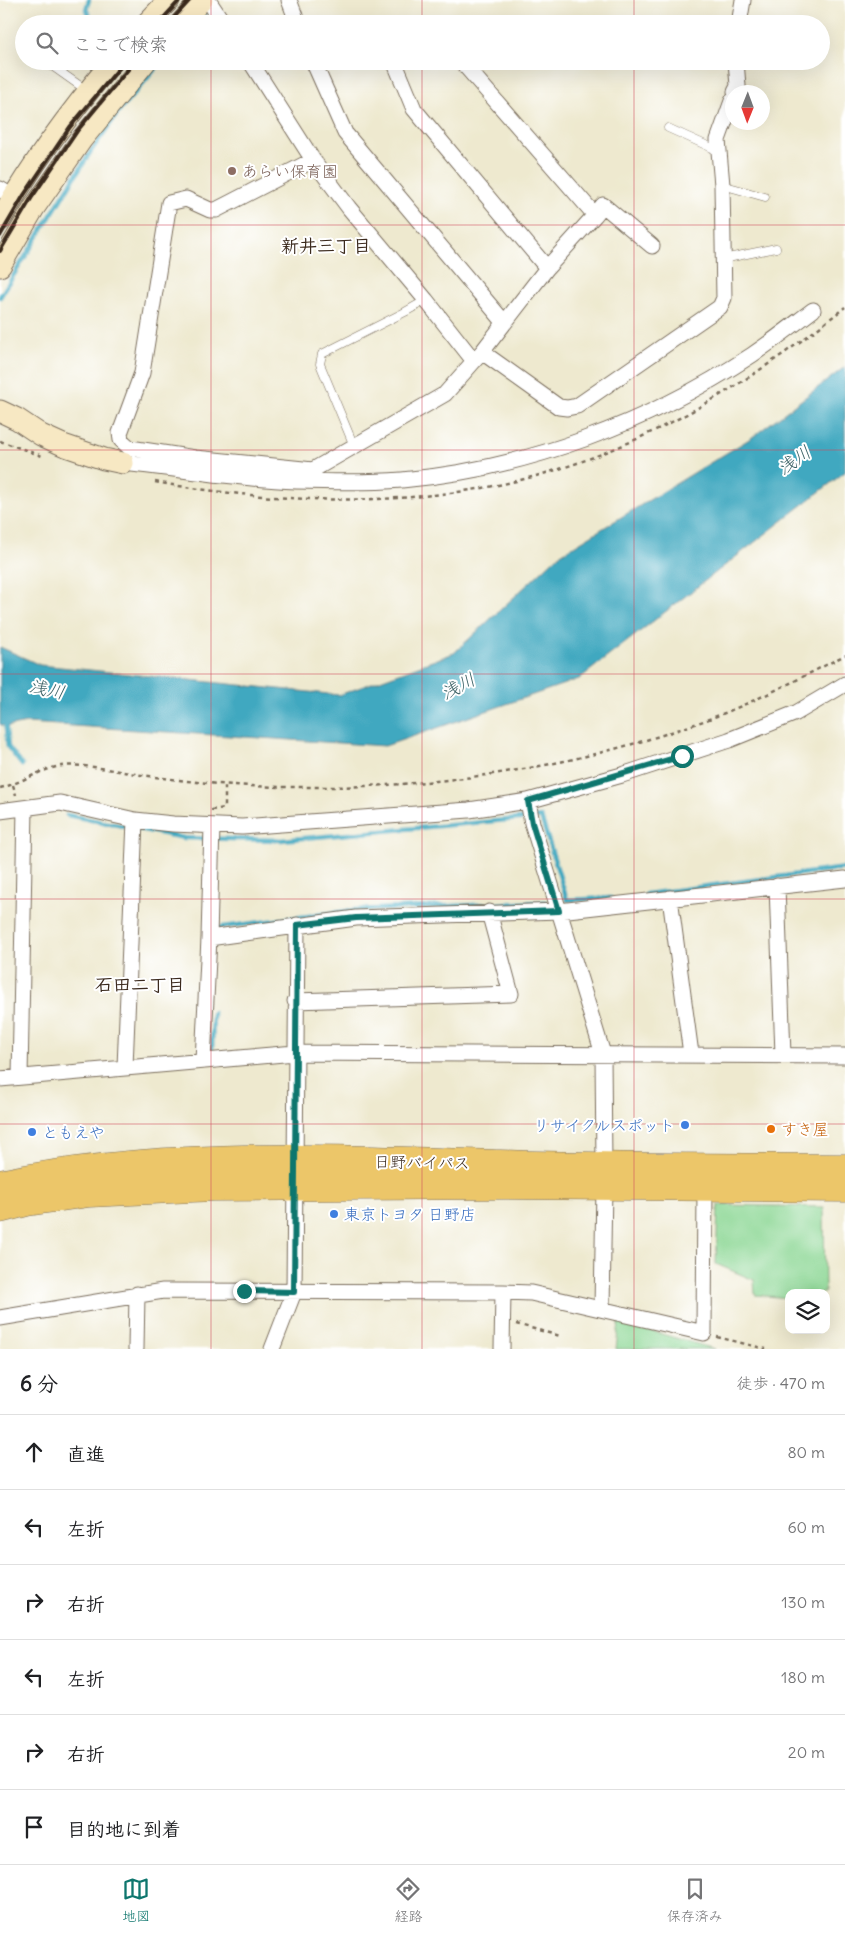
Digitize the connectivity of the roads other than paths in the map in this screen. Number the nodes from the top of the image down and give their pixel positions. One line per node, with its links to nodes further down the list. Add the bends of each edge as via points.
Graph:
1 (169, 0): 6 (main road)
2 (202, 0): 7 (main road)
3 (208, 0): 8 (street)
4 (289, 0): 9 (street)
5 (743, 0): 10 (street)
6 (155, 15)
7 (188, 15)
8 (218, 15)
9 (295, 15)
10 (740, 15)
11 (57, 70): 20 (lane)
12 (106, 70): 20 (main road)
13 (139, 70): 33 (main road, via 82,139 34,208)
14 (256, 70): 24 (street)
15 (317, 70): 37 (street, via 345,133)
16 (398, 70): 34 (street, via 414,109)
17 (469, 70): 28 (street)
18 (737, 70): 19 (street)
19 (738, 85)
20 (88, 92): 26 (main road)
21 (725, 120): 23 (street, via 718,140)
22 (668, 128): 23 (lane)
23 (719, 151): 25 (street)
24 (313, 160): 35 (street); 42 (street, via 216,210 186,199 170,203 142,373 120,433 120,440 130,448)
25 (722, 186): 27 (lane); 32 (street)
26 (7, 193): 29 (main road)
27 (765, 197)
28 (596, 215): 30 (street, via 603,205); 34 (street)
29 (0, 220)
30 (652, 246)
31 (776, 248): 32 (lane)
32 (723, 259): 38 (street, via 724,298 720,307 577,406 559,407)
33 (0, 266)
34 (547, 268): 37 (street)
35 (426, 300): 38 (street); 40 (lane, via 322,354 320,364)
36 (813, 310): 43 (street, via 752,355 710,380 626,422 567,445 498,464 403,480)
37 (504, 322): 38 (street)
38 (478, 356): 40 (street, via 445,394)
39 (0, 411): 41 (main road, via 63,445)
40 (354, 446): 42 (street)
41 (123, 463): 43 (street)
42 (313, 470): 43 (street)
43 (294, 481)
44 (845, 684): 47 (street, via 796,713 729,740 622,775)
45 (25, 808): 46 (street); 48 (street, via 60,803); 65 (street)
46 (0, 810)
47 (529, 811): 49 (street, via 469,810 278,826); 53 (street)
48 (134, 826): 49 (street); 64 (street)
49 (212, 835): 56 (street)
50 (845, 879): 51 (street)
51 (776, 886): 52 (street); 61 (street)
52 (670, 898): 53 (street); 60 (street)
53 (559, 911): 54 (street); 59 (street)
54 (489, 912): 55 (street, via 356,918); 57 (street, via 512,994)
55 (297, 925): 56 (street); 57 (street)
56 (209, 938): 63 (street)
57 (296, 1001): 58 (street)
58 (296, 1052): 59 (street); 63 (street); 67 (street)
59 (603, 1054): 60 (street); 69 (street)
60 (691, 1054): 61 (street)
61 (784, 1055): 62 (street)
62 (845, 1056)
63 (203, 1062): 64 (street)
64 (125, 1067): 65 (street)
65 (20, 1077): 66 (street)
66 (0, 1079)
67 (295, 1160): 69 (highway, 日野バイパス); 70 (highway, 日野バイパス, via 124,1165 29,1177); 71 (street)
68 (845, 1168): 69 (highway, 日野バイパス)
69 (604, 1176): 71 (highway, 日野バイパス); 72 (highway, 日野バイパス); 78 (street)
70 (0, 1184)
71 (296, 1186): 74 (highway, 日野バイパス, via 89,1193); 75 (street)
72 (705, 1187): 73 (highway, 日野バイパス); 78 (street, via 704,1333)
73 (845, 1188)
74 (0, 1208)
75 (294, 1292): 76 (street); 77 (street, via 163,1291); 81 (street)
76 (503, 1292): 78 (street, via 532,1293); 82 (street)
77 (137, 1294): 79 (street); 80 (street)
78 (602, 1309)
79 (0, 1318)
80 (136, 1349)
81 (272, 1349)
82 (502, 1349)

